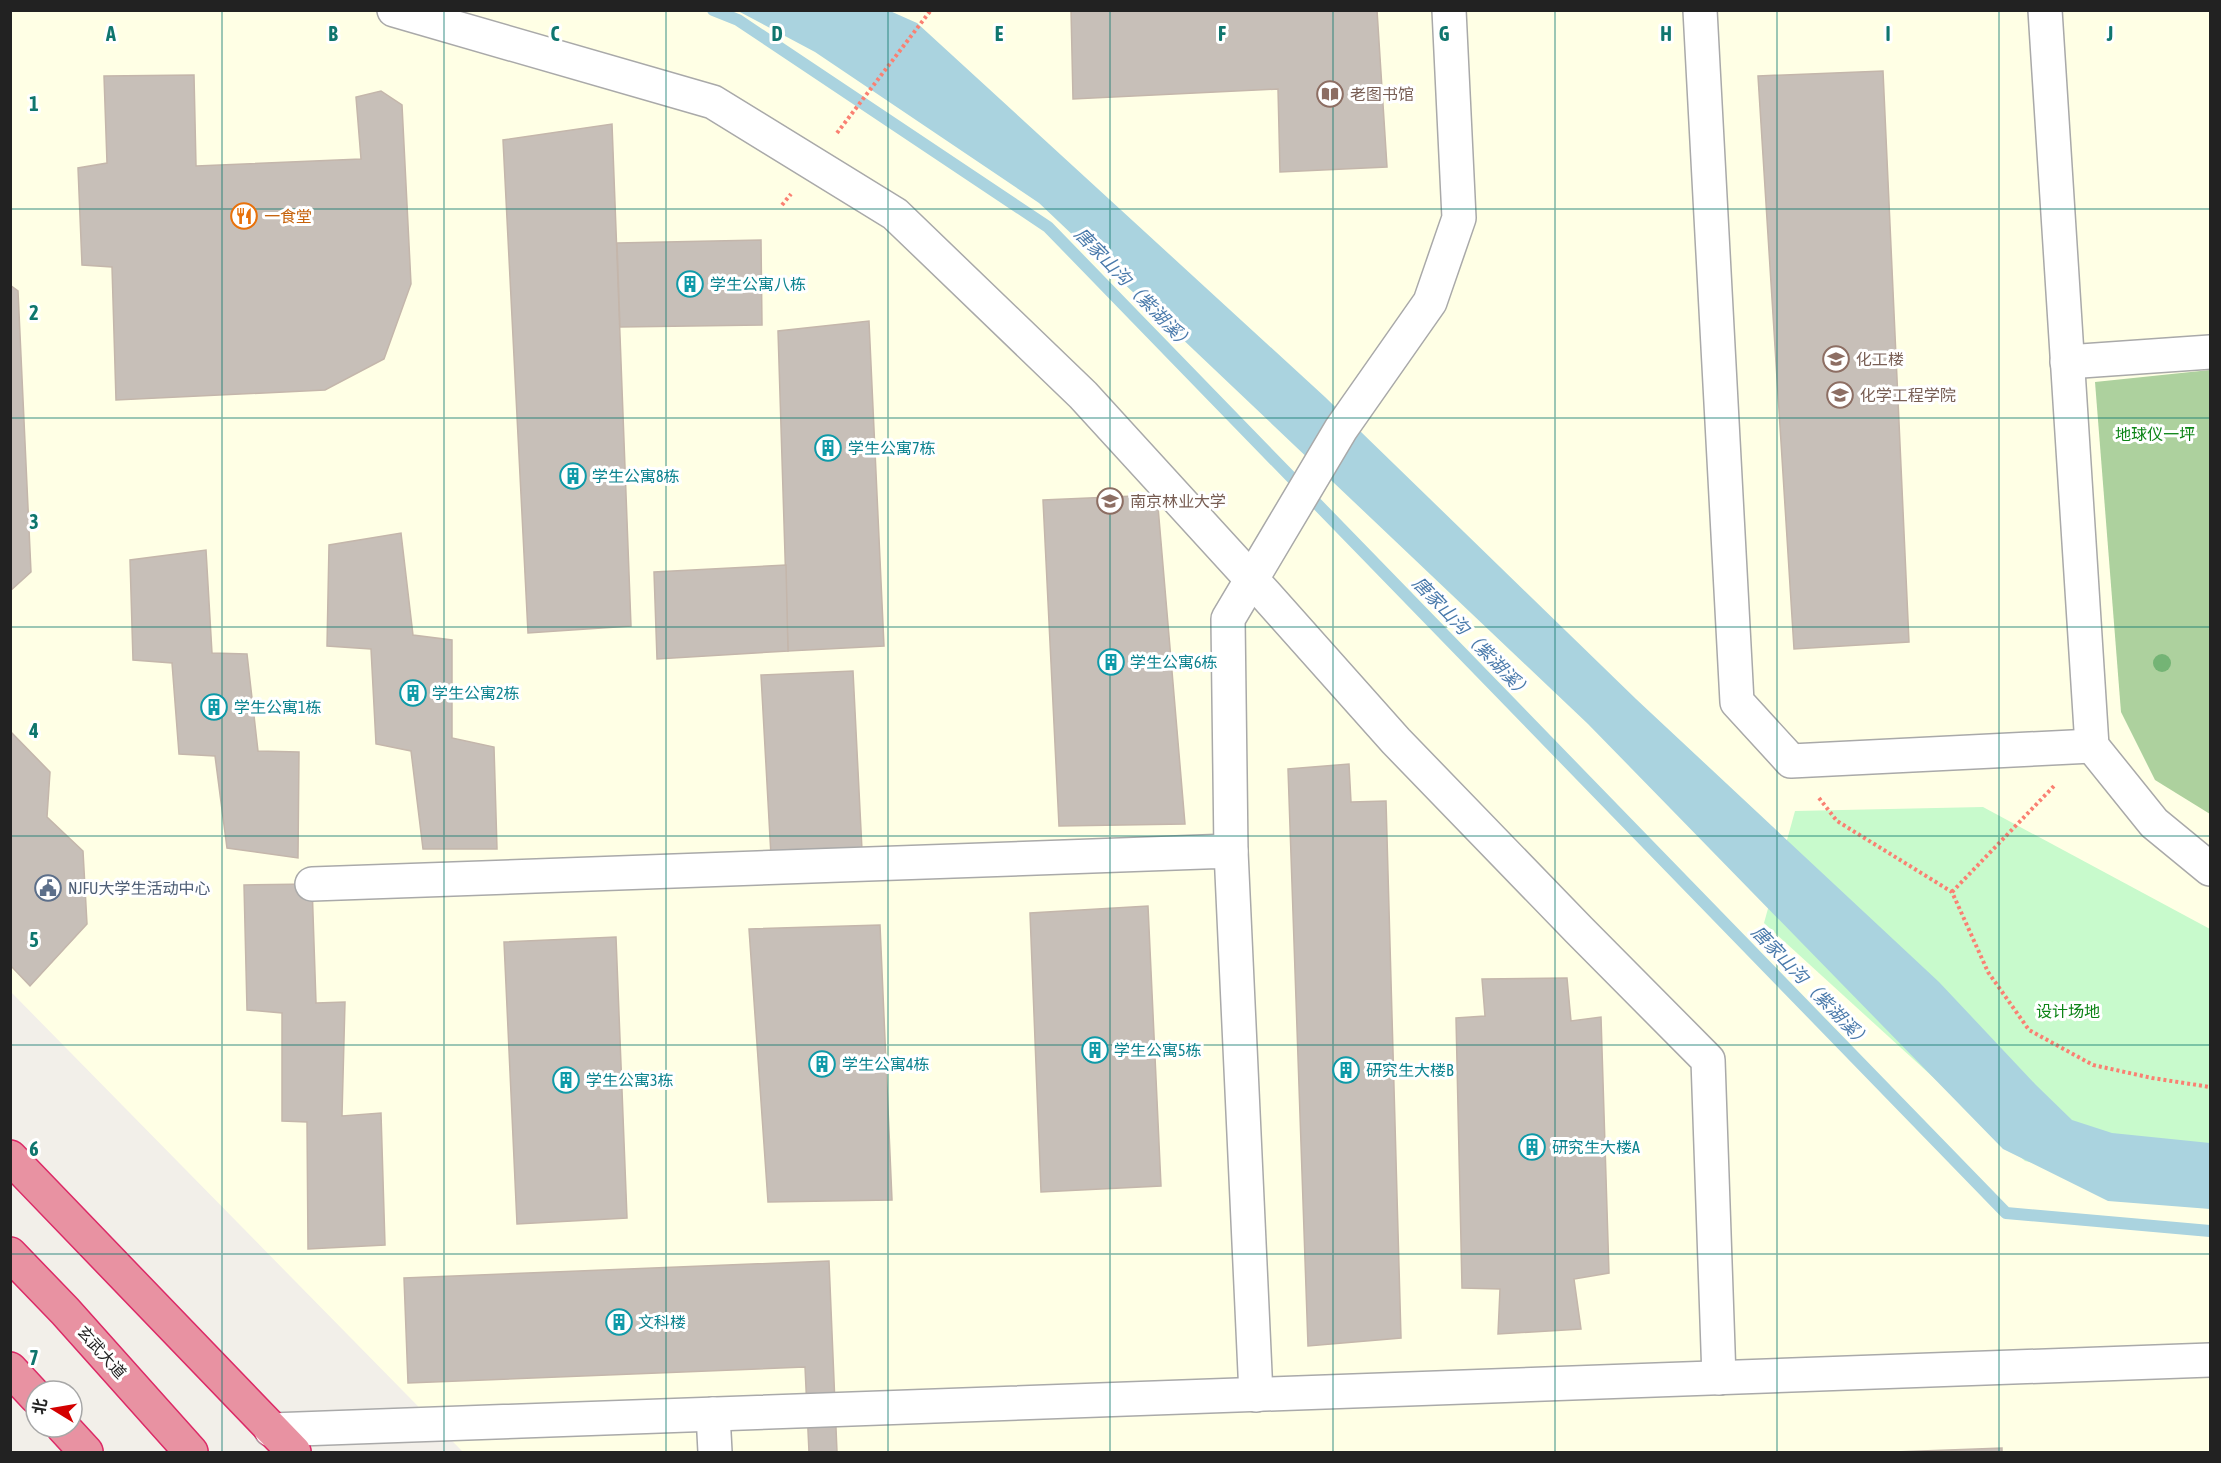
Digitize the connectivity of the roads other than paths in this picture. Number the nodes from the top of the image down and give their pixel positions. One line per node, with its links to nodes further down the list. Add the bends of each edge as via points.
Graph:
1 (394, 10): 7 (lane, via 713,102 895,214 1083,395)
2 (1449, 10): 7 (lane, via 1459,218 1430,302 1341,429)
3 (1700, 10): 8 (lane, via 1737,702 1791,761)
4 (2045, 10): 6 (lane)
5 (2211, 352): 6 (lane)
6 (2067, 362): 8 (lane)
7 (1252, 579): 9 (lane, via 1228,619); 16 (lane, via 1396,741 1708,1060)
8 (2092, 746): 10 (lane, via 2154,823)
9 (1231, 851): 11 (lane); 18 (lane)
10 (2211, 868)
11 (312, 884)
12 (10, 1157): 20 (highway)
13 (10, 1254): 23 (highway, 玄武大道)
14 (2211, 1360): 16 (lane)
15 (10, 1369): 17 (highway)
16 (1719, 1378): 18 (lane)
17 (24, 1384)
18 (1256, 1395): 19 (lane)
19 (713, 1414): 20 (lane); 25 (lane)
20 (272, 1430): 24 (highway)
21 (74, 1439): 22 (highway)
22 (86, 1452)
23 (191, 1452)
24 (294, 1452)
25 (715, 1452)

